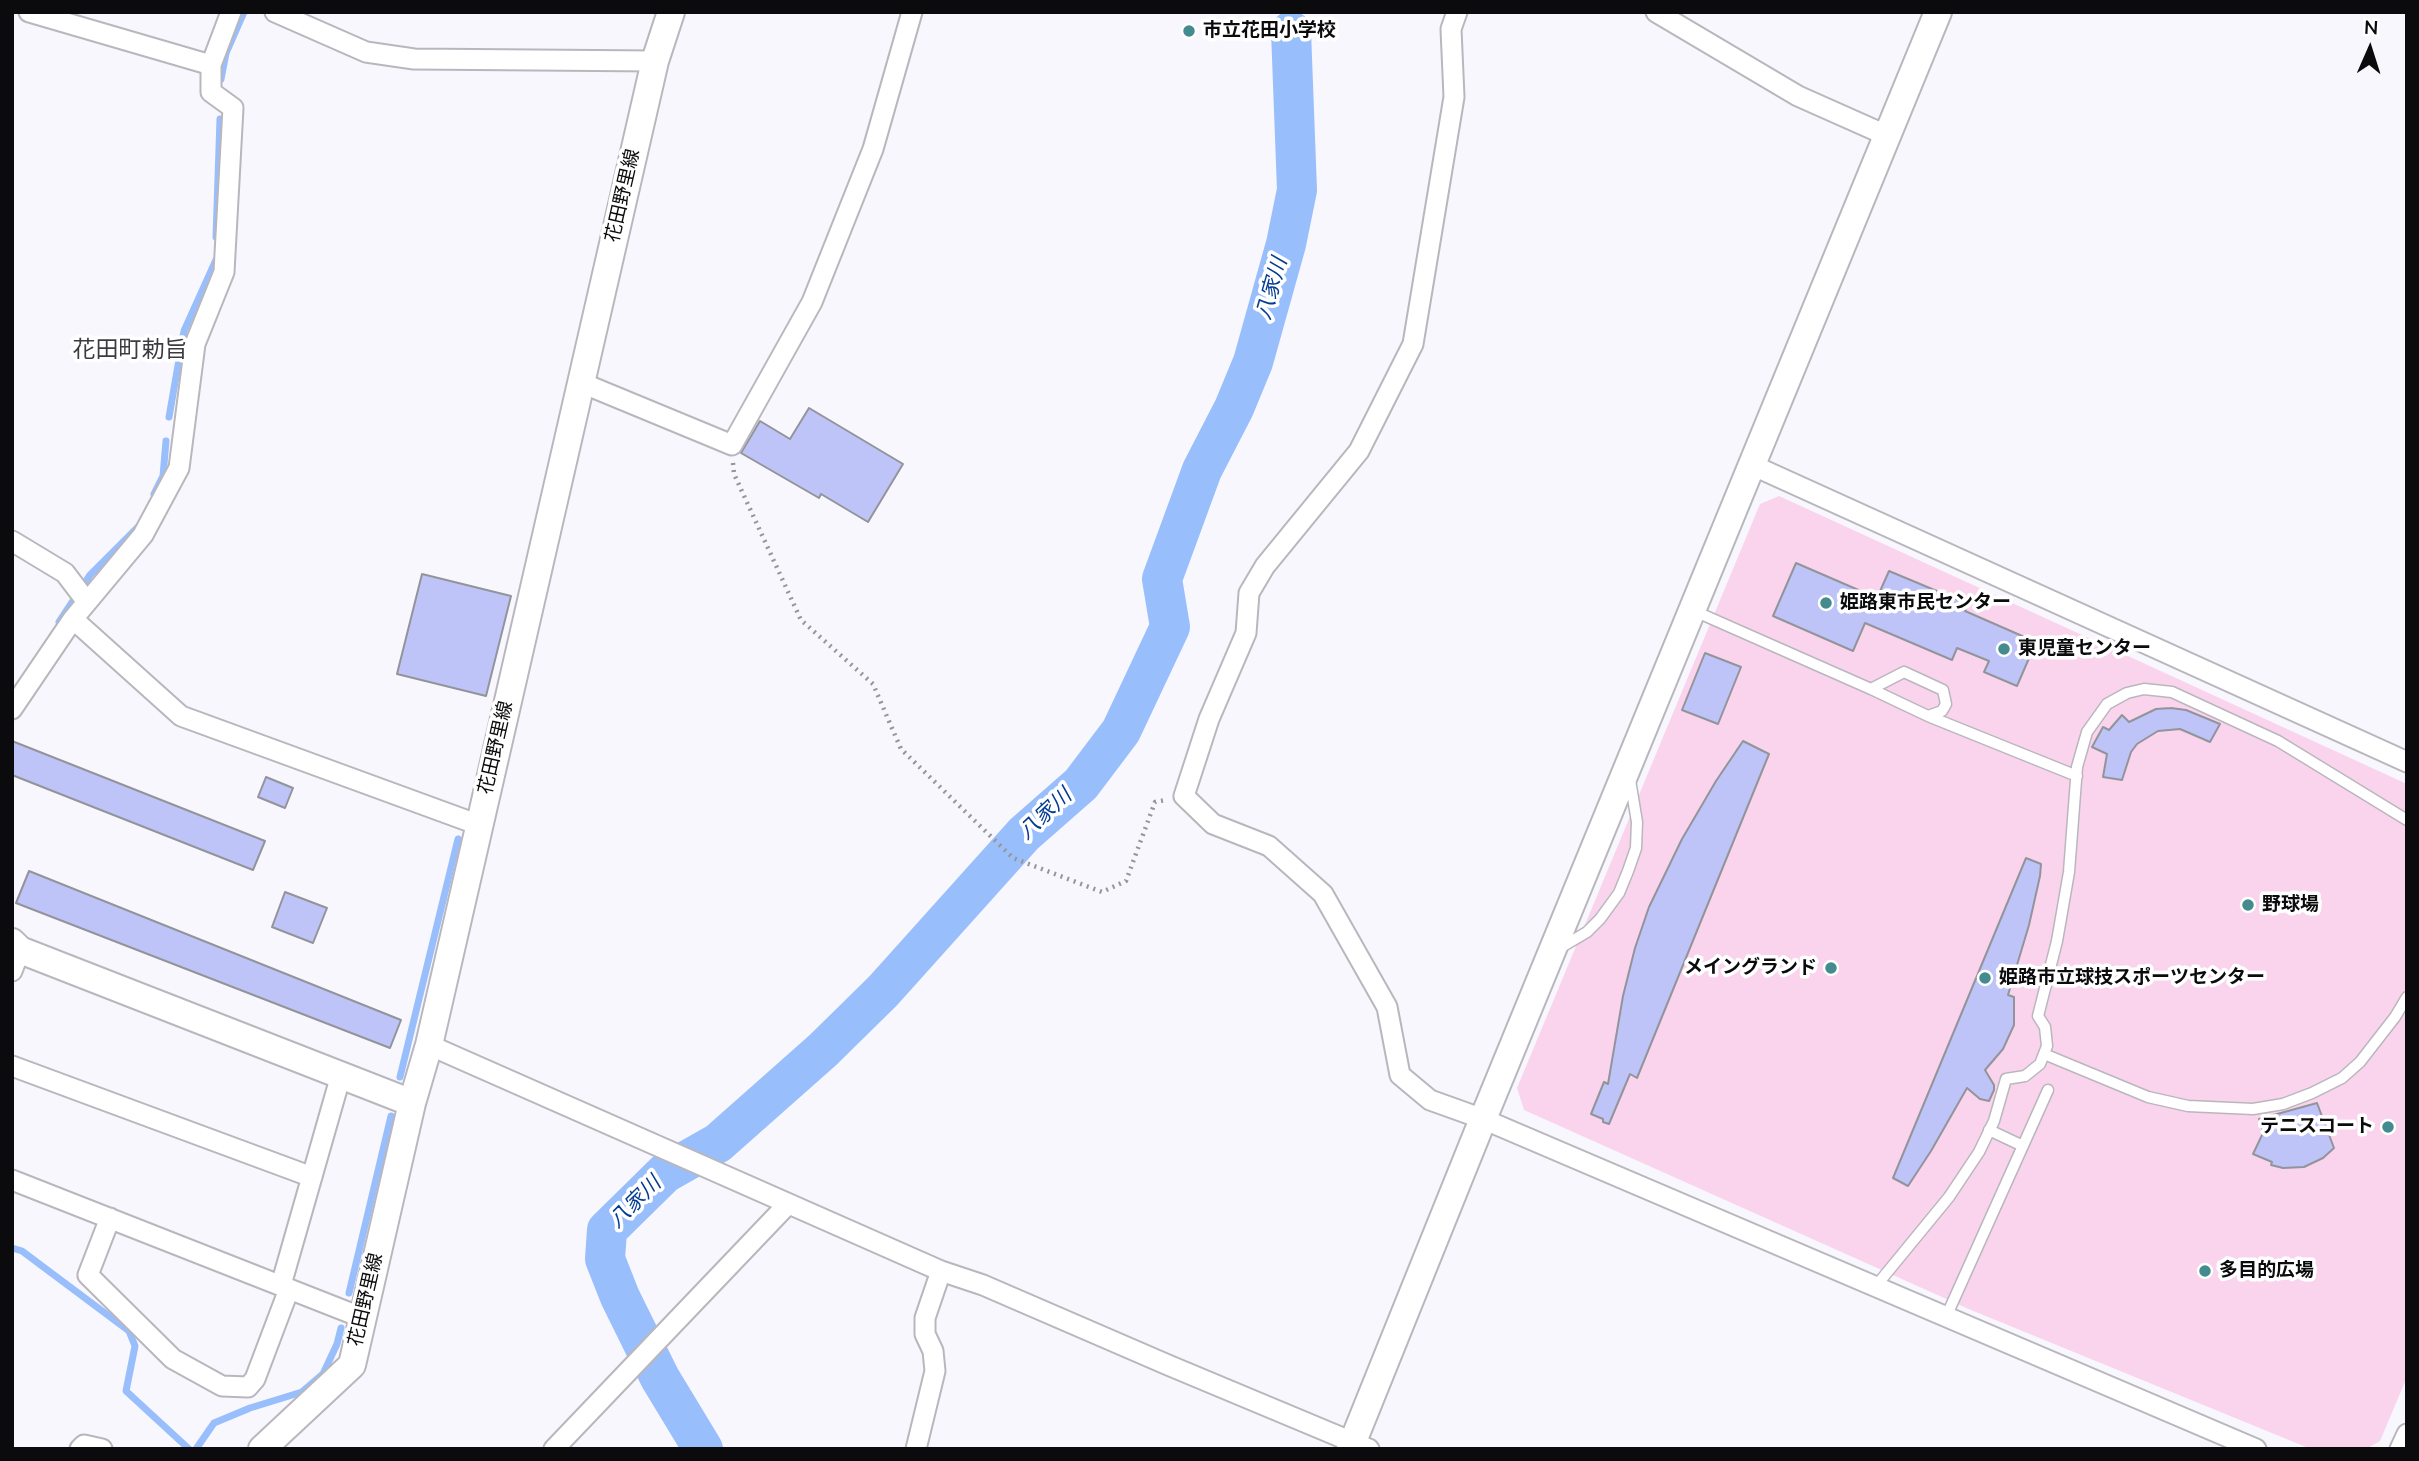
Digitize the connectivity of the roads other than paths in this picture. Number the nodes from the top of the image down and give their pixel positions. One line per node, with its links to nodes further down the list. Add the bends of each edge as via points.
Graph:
1 (29, 12): 10 (street)
2 (231, 12): 10 (street)
3 (275, 12): 9 (street, via 366,52 414,59)
4 (671, 12): 9 (street, 花田野里線)
5 (912, 12): 12 (street, via 873,149 812,302 732,445)
6 (1457, 12): 35 (street, via 1451,29 1454,97 1413,344 1359,451 1265,566 1249,593 1246,633 1209,719 1184,796 1213,824 1269,846 1323,894 1387,1007 1400,1075 1430,1100)
7 (1656, 12): 11 (street, via 1798,96)
8 (1938, 12): 11 (street)
9 (655, 61): 12 (street, 花田野里線)
10 (211, 65): 15 (street, via 211,92 233,108 224,272 195,344 179,468 143,535)
11 (1888, 136): 13 (street)
12 (582, 383): 25 (street, 花田野里線)
13 (1752, 465): 16 (street); 21 (street)
14 (12, 541): 15 (street, via 65,573)
15 (87, 601): 17 (street)
16 (1692, 610): 18 (lane); 22 (street)
17 (73, 620): 19 (street); 25 (street, via 181,716)
18 (1871, 689): 20 (lane); 20 (lane, via 1904,671 1937,685 1946,704 1942,711)
19 (12, 709)
20 (1928, 716): 23 (lane)
21 (2407, 762)
22 (1628, 766): 26 (street); 26 (lane, via 1637,822 1636,848 1619,893 1587,932)
23 (2077, 776): 24 (lane, via 2087,732 2108,704 2127,693 2154,688 2278,741); 30 (lane, via 2057,941 2038,1016 2045,1027)
24 (2407, 820)
25 (479, 825): 29 (street, 花田野里線)
26 (1551, 953): 35 (street)
27 (15, 954): 32 (street)
28 (2407, 997): 30 (lane, via 2366,1055 2342,1077 2273,1106 2188,1106 2148,1097)
29 (429, 1045): 34 (street, 花田野里線); 40 (street)
30 (2044, 1054): 36 (lane, via 2025,1076 2006,1079)
31 (12, 1066): 38 (street)
32 (341, 1075): 34 (street); 38 (street)
33 (2048, 1090): 37 (lane)
34 (412, 1104): 46 (street, 花田野里線)
35 (1483, 1119): 43 (street); 48 (street)
36 (1989, 1130): 37 (lane); 43 (lane, via 1950,1197)
37 (2023, 1146): 45 (lane)
38 (312, 1177): 44 (street)
39 (12, 1180): 41 (street)
40 (788, 1204): 42 (street); 52 (street)
41 (110, 1218): 44 (street); 44 (street, via 88,1275 173,1359 222,1386 248,1387 255,1379)
42 (941, 1271): 48 (street); 53 (street, via 925,1318 935,1371)
43 (1875, 1286): 45 (street)
44 (285, 1287): 46 (street)
45 (1946, 1317): 54 (street)
46 (363, 1318): 51 (street, 花田野里線, via 352,1365)
47 (2407, 1434): 55 (street)
48 (1357, 1446)
49 (80, 1449): 50 (street, via 84,1444)
50 (102, 1449)
51 (262, 1449)
52 (554, 1449)
53 (916, 1449)
54 (2256, 1449)
55 (2400, 1449)

